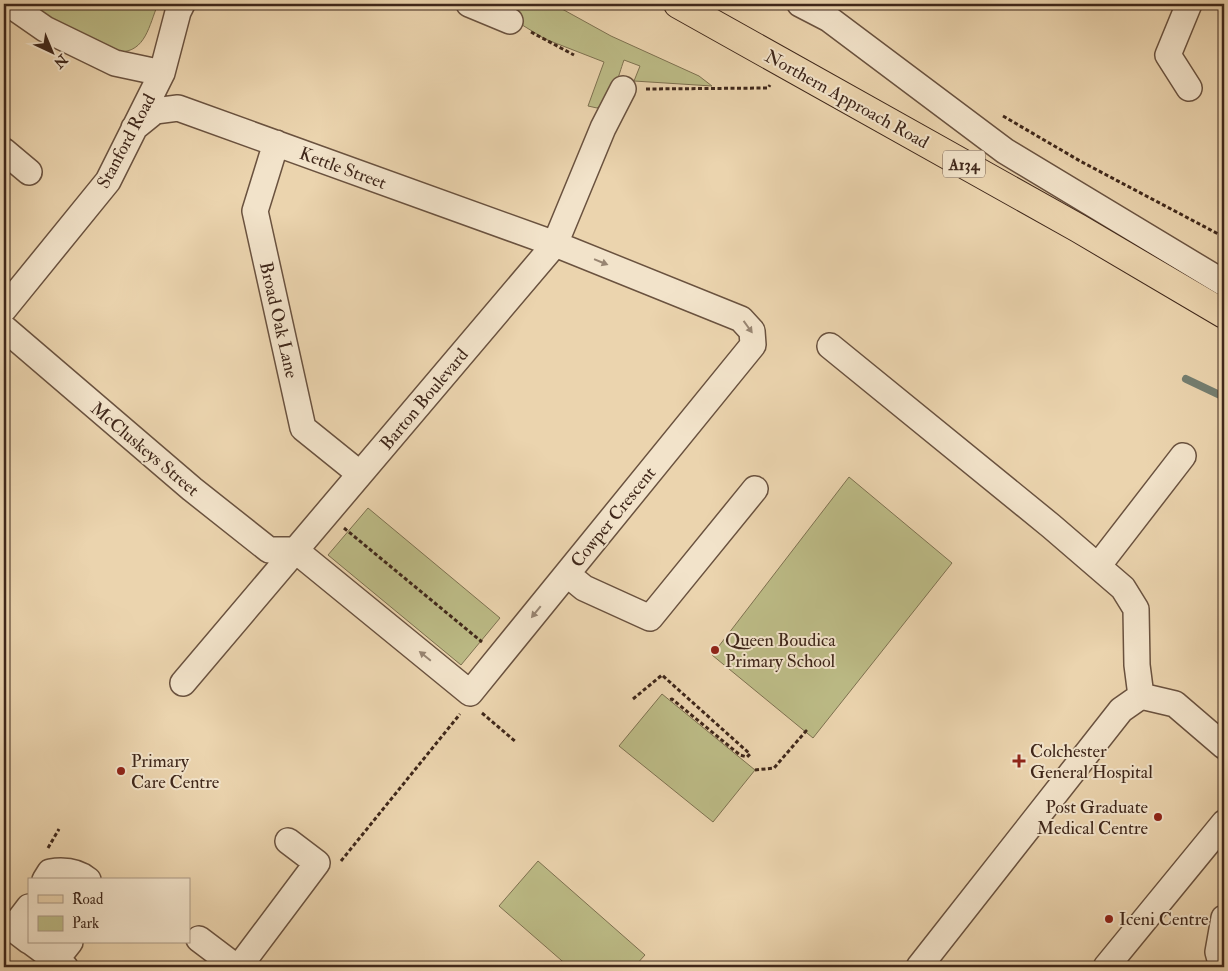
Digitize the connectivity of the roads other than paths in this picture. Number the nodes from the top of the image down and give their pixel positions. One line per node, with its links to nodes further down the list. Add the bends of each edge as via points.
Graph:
1 (9, 4): 9 (street, via 45,29 115,63)
2 (182, 4): 9 (street, Stanford Road)
3 (469, 4): 8 (street)
4 (678, 4): 7 (main road, Northern Approach Road / A134)
5 (800, 4): 17 (street, via 829,19 1005,151)
6 (1189, 4): 10 (street, via 1168,54)
7 (706, 11): 19 (main road, Northern Approach Road / A134, via 782,63 1078,228)
8 (510, 21)
9 (162, 73): 12 (street, Stanford Road)
10 (1189, 88)
11 (623, 90): 16 (street, Barton Boulevard, via 603,128)
12 (134, 128): 13 (street, Kettle Street, via 155,111 178,108); 18 (street, Stanford Road, via 108,181)
13 (276, 144): 16 (street, Kettle Street); 23 (street, Broad Oak Lane, via 255,211 303,428)
14 (4, 151): 15 (street)
15 (29, 172)
16 (555, 244): 23 (street, Barton Boulevard); 27 (street, Cowper Crescent, one-way to 27, via 741,319 752,331 753,345)
17 (1224, 283)
18 (4, 309)
19 (1224, 314)
20 (4, 328): 25 (street, McCluskeys Street, via 192,489 270,550)
21 (830, 346): 26 (street)
22 (1183, 456): 26 (street)
23 (360, 474): 25 (street, Barton Boulevard)
24 (755, 489): 27 (street, via 650,618 584,588)
25 (295, 550): 27 (street, Cowper Crescent, one-way to 25, via 469,696); 28 (street, Barton Boulevard)
26 (1098, 566): 29 (street, via 1123,588 1136,609)
27 (567, 574)
28 (183, 683)
29 (1141, 696): 30 (street, via 1175,704); 42 (street, via 1121,710)
30 (1224, 746)
31 (1224, 823): 43 (street)
32 (288, 841): 41 (street, via 317,863)
33 (46, 878): 34 (street, via 50,872 59,871)
34 (86, 878)
35 (28, 909): 37 (street)
36 (1224, 918): 44 (street, via 1218,952)
37 (19, 933)
38 (199, 940): 41 (street)
39 (39, 944): 40 (street)
40 (63, 957)
41 (238, 967)
42 (919, 967)
43 (1106, 967)
44 (1222, 967)

